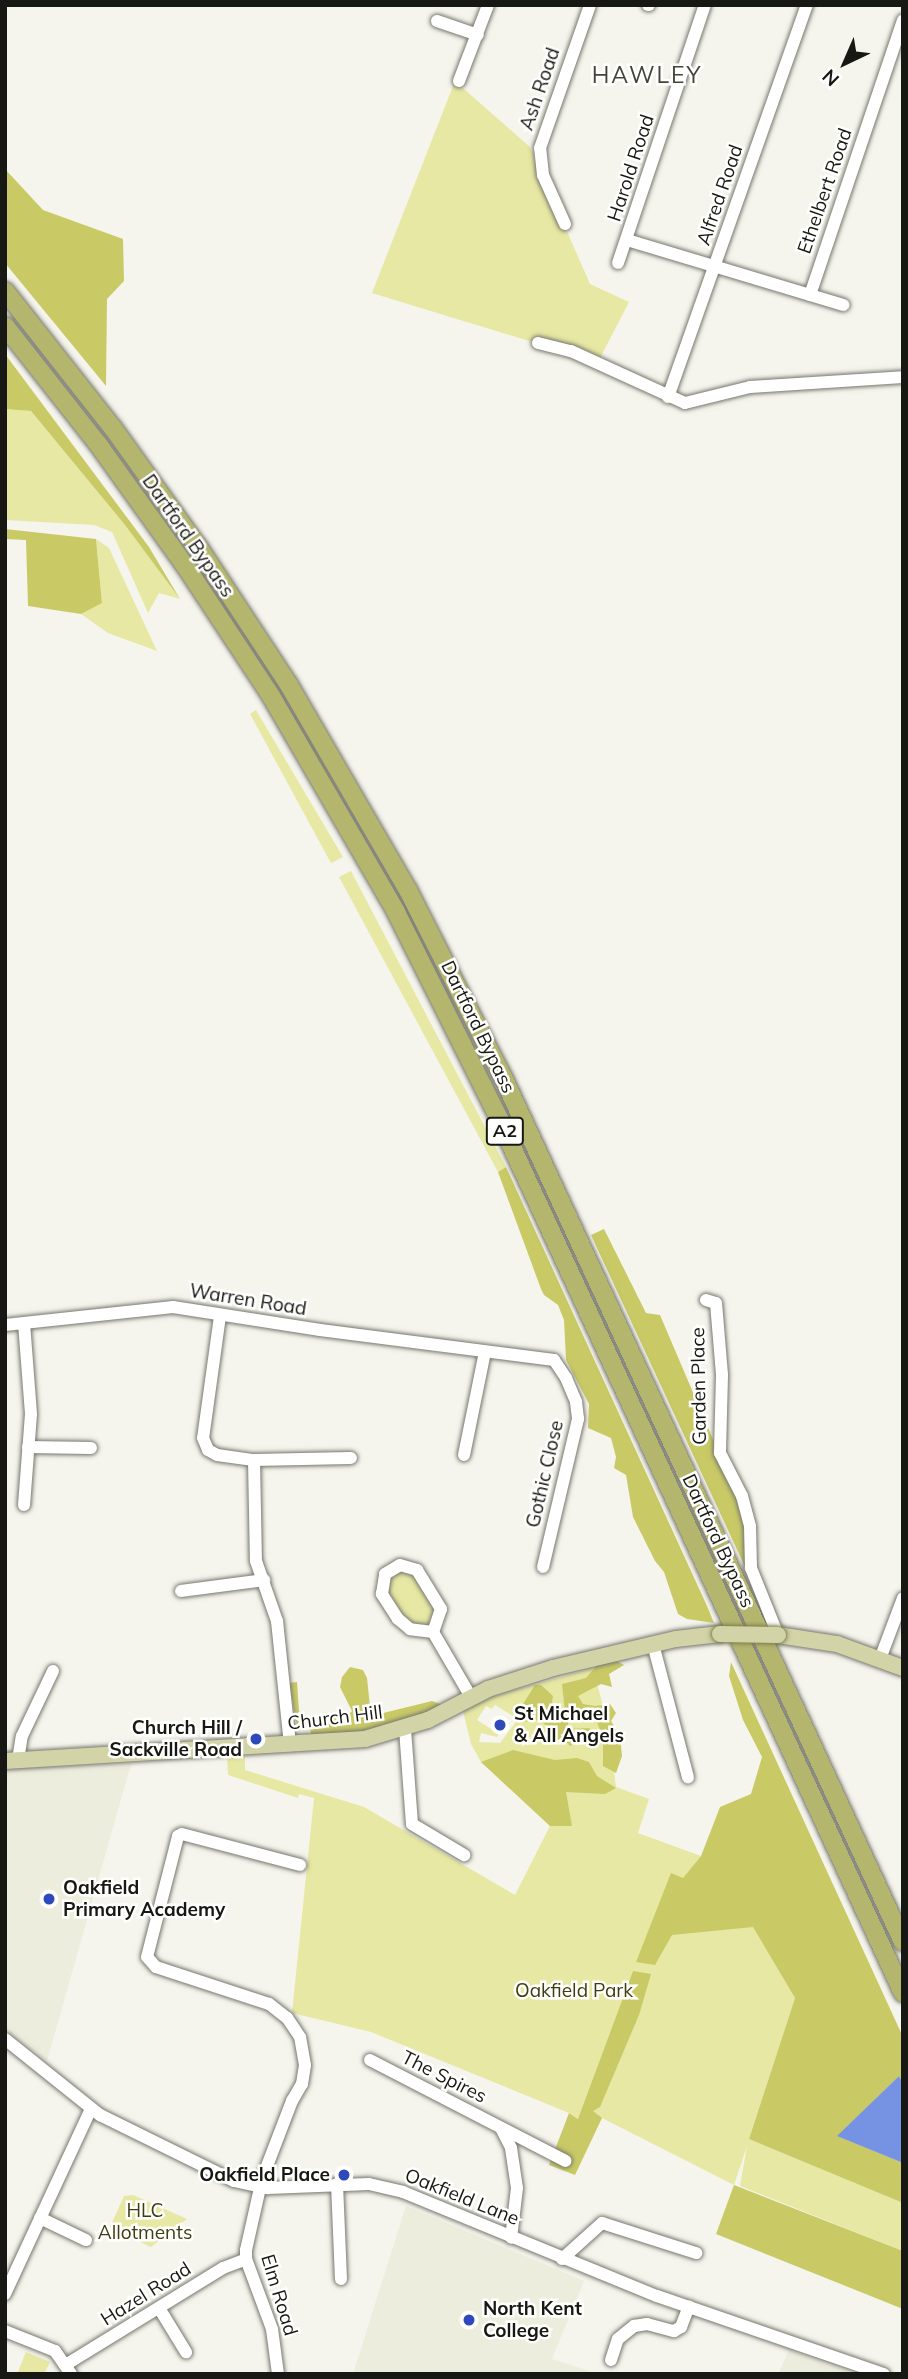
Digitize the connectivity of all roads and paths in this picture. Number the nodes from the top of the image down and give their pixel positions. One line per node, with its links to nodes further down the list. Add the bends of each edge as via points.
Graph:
1 (488, 5): 7 (street)
2 (590, 5): 9 (street, Ash Road, via 540,148 543,175)
3 (705, 5): 10 (street, Harold Road)
4 (807, 5): 12 (street, Alfred Road)
5 (903, 20): 14 (street, Ethelbert Road)
6 (437, 21): 7 (street)
7 (478, 36): 8 (street)
8 (459, 81)
9 (565, 224)
10 (627, 240): 11 (street, Harold Road); 12 (street)
11 (618, 263)
12 (716, 266): 14 (street); 19 (street, Alfred Road)
13 (5, 291): 49 (highway, Dartford Bypass / A2, via 113,428 198,548 289,685 402,878 509,1090)
14 (810, 295): 15 (street)
15 (843, 305)
16 (5, 326): 50 (highway, Dartford Bypass / A2, via 98,444 184,565 271,696 396,912 499,1119)
17 (538, 343): 19 (street, via 571,351)
18 (903, 377): 19 (street, via 750,387 685,403)
19 (668, 397)
20 (706, 1300): 37 (street, Garden Place, via 716,1303 722,1375 720,1453 742,1496 750,1527 751,1568)
21 (220, 1316): 22 (street, Warren Road, via 173,1307); 24 (street, Warren Road); 30 (street, via 203,1438 208,1450 217,1455)
22 (24, 1324): 23 (street, Warren Road); 26 (street, via 31,1414)
23 (5, 1325)
24 (485, 1352): 25 (street, Warren Road); 28 (street)
25 (548, 1359): 32 (street, Gothic Close, via 564,1372 578,1419)
26 (28, 1447): 27 (street); 31 (street)
27 (91, 1448)
28 (464, 1455)
29 (351, 1458): 30 (street)
30 (254, 1460): 33 (street, via 256,1561)
31 (23, 1505)
32 (543, 1567)
33 (264, 1580): 34 (street); 44 (street, via 276,1620)
34 (181, 1591)
35 (903, 1598): 39 (street)
36 (433, 1632): 36 (street, via 410,1629 398,1619 382,1594 385,1574 400,1565 417,1570 441,1609); 42 (street)
37 (778, 1635): 38 (main road, Church Hill, bridge, via 720,1634); 39 (main road, Church Hill, via 837,1644)
38 (653, 1644): 42 (main road, Church Hill, via 553,1668); 46 (street)
39 (880, 1659): 40 (main road, Church Hill)
40 (903, 1668)
41 (53, 1671): 45 (street)
42 (471, 1697): 43 (main road, Church Hill)
43 (405, 1729): 44 (main road, Church Hill, via 365,1740); 47 (street, via 412,1824)
44 (290, 1745): 45 (main road, Church Hill)
45 (12, 1760)
46 (688, 1776)
47 (464, 1855)
48 (300, 1865): 57 (street, Elm Road, via 188,1833 178,1836 147,1957 156,1967 269,2004 287,2018 300,2037 305,2065 302,2084)
49 (903, 1942)
50 (903, 1993)
51 (5, 2039): 53 (street, Oakfield Lane)
52 (370, 2060): 54 (street, The Spires)
53 (91, 2109): 57 (street, Oakfield Lane, via 226,2178); 58 (street)
54 (501, 2128): 55 (street, The Spires); 59 (street, The Spires, via 511,2148 517,2188)
55 (566, 2161)
56 (337, 2184): 57 (street, Oakfield Lane); 59 (street, Oakfield Lane, via 369,2184 403,2192); 64 (street)
57 (260, 2188): 62 (street, Elm Road)
58 (40, 2218): 60 (street); 65 (street)
59 (511, 2238): 63 (street, Oakfield Lane)
60 (86, 2240)
61 (696, 2253): 63 (street, via 602,2223)
62 (246, 2259): 67 (street, Hazel Road); 72 (street, Elm Road, via 269,2319)
63 (562, 2259): 66 (street, Oakfield Lane)
64 (341, 2279)
65 (5, 2294)
66 (689, 2306): 70 (street, via 681,2327 674,2331 647,2324 634,2326 618,2339); 73 (street, Oakfield Lane)
67 (159, 2308): 69 (street); 71 (street, Hazel Road)
68 (5, 2330): 71 (street, Hazel Road, via 55,2351)
69 (186, 2352)
70 (611, 2360)
71 (69, 2369)
72 (278, 2374)
73 (884, 2374)

